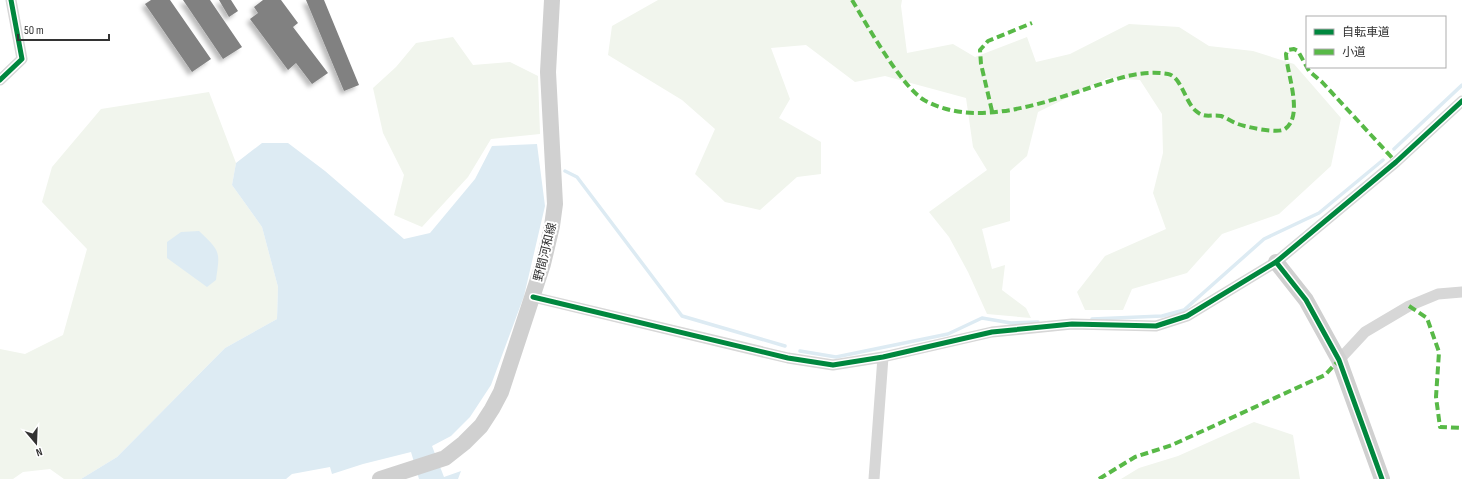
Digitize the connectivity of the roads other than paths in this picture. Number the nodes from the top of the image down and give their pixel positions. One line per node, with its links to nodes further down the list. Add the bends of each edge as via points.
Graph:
1 (12, 0): 3 (street, via 22,59)
2 (552, 0): 7 (main road, 野間河和線, via 548,72 555,204 552,226)
3 (0, 80)
4 (1462, 101): 5 (street, via 1396,162)
5 (1276, 262): 8 (street, via 1188,316 1156,326 1072,324 992,332); 9 (main road, via 1306,300)
6 (1462, 292): 9 (street, via 1438,294 1409,306 1365,332)
7 (533, 297): 8 (street, via 788,358 833,365); 10 (main road, 野間河和線, via 501,392 481,426 445,458)
8 (883, 357): 11 (street)
9 (1339, 360): 12 (main road)
10 (380, 479)
11 (874, 479)
12 (1382, 479)

